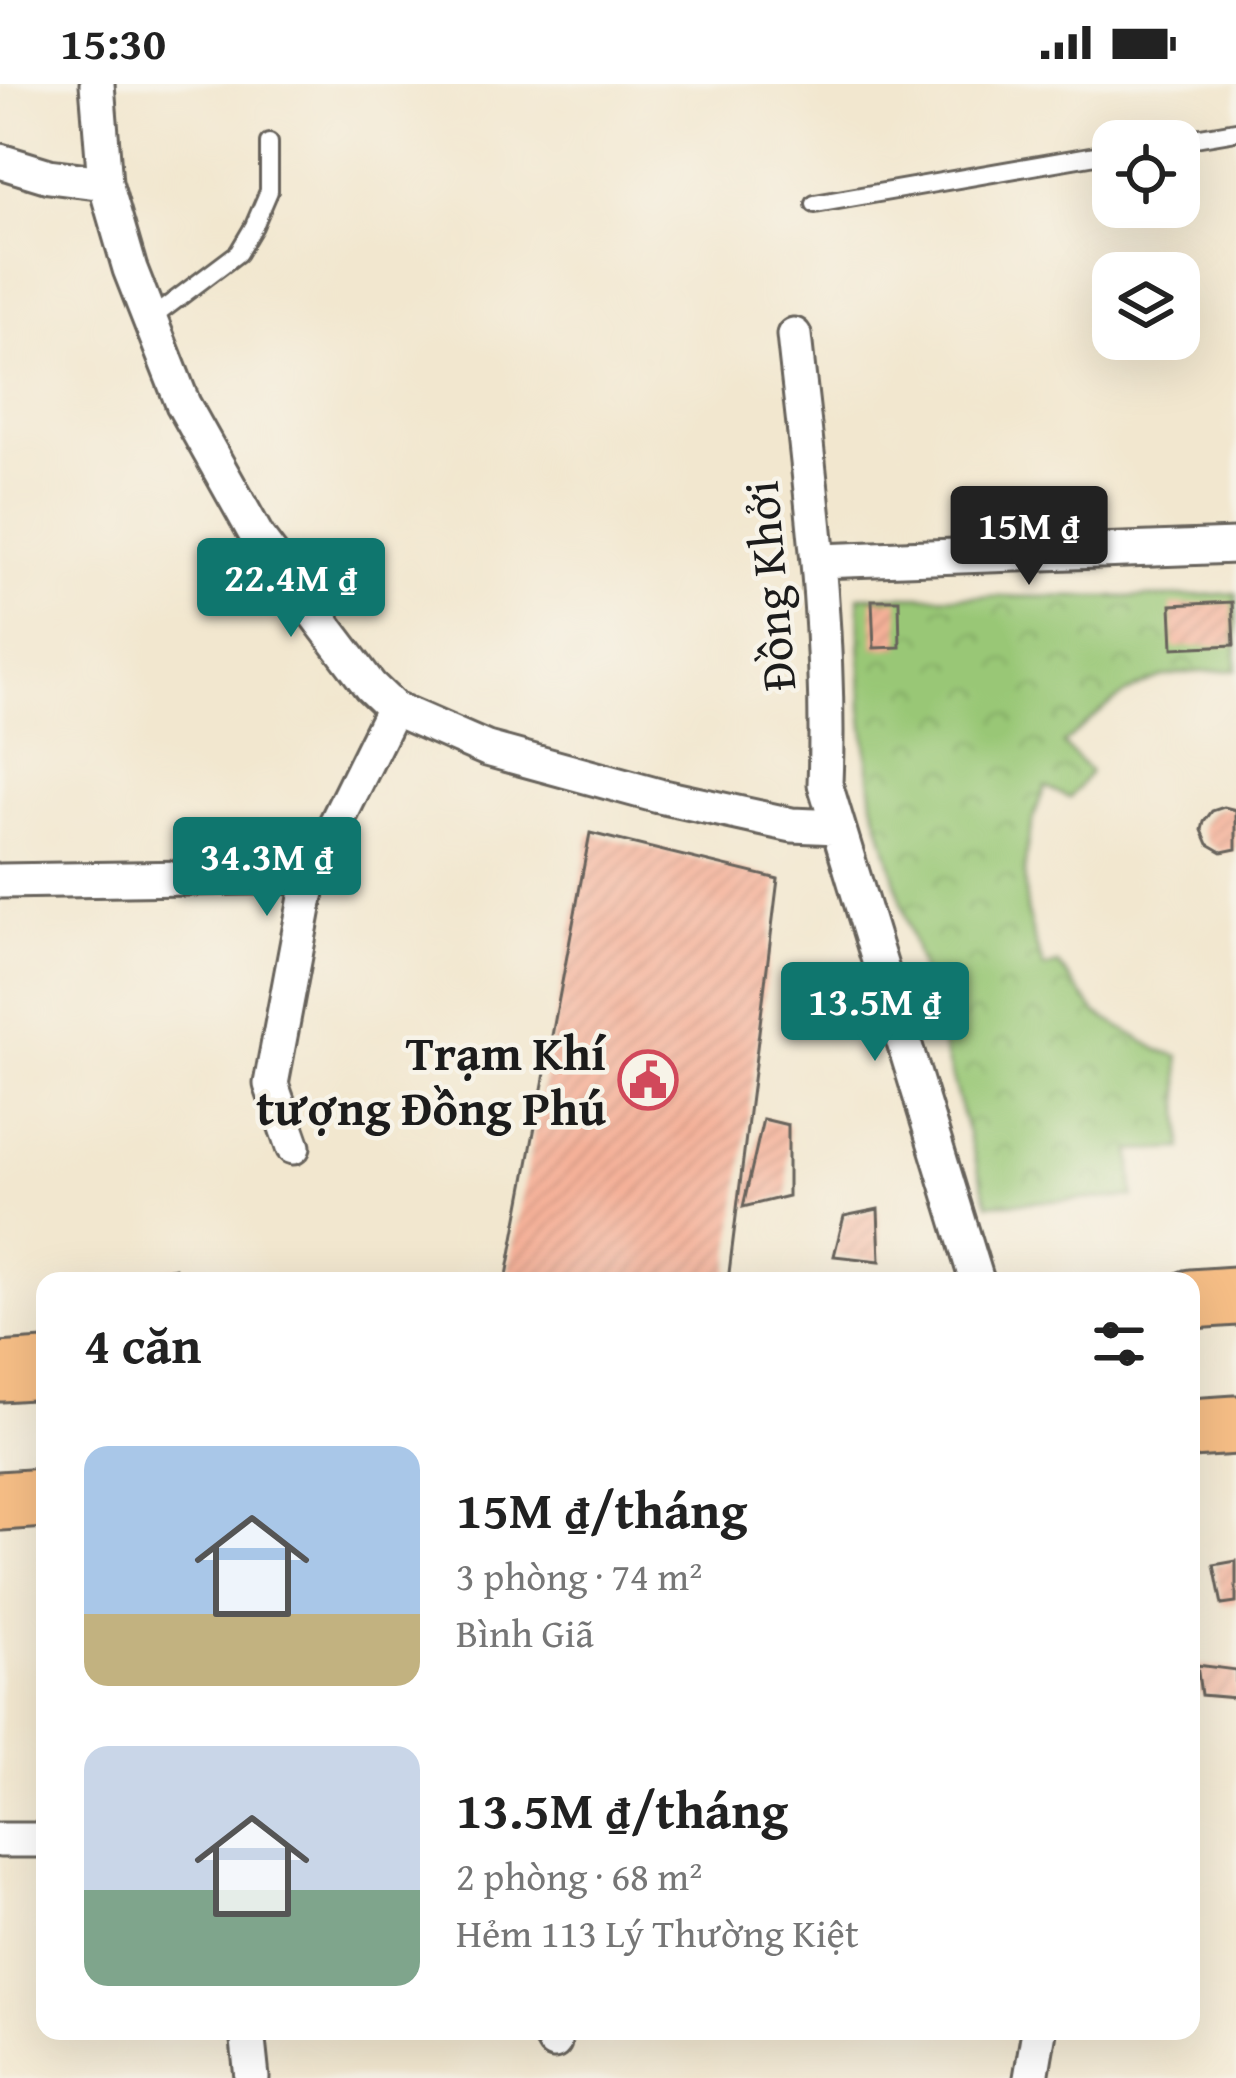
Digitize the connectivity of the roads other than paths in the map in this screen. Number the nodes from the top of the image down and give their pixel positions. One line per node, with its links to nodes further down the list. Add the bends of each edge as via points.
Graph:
1 (97, 84): 7 (street)
2 (1236, 131): 3 (lane)
3 (1200, 137)
4 (269, 143): 9 (lane, via 269,191 238,253)
5 (1092, 156): 8 (lane)
6 (0, 161): 7 (street)
7 (105, 183): 9 (street)
8 (815, 204)
9 (149, 320): 13 (street, via 183,404 258,538)
10 (794, 335): 12 (street, Đồng Khởi)
11 (1236, 546): 12 (street)
12 (819, 561): 14 (street, Đồng Khởi, via 825,784)
13 (393, 708): 14 (street, via 487,749 659,796); 15 (street)
14 (838, 827): 18 (street, Đồng Khởi)
15 (310, 876): 16 (street); 17 (street, via 271,1084)
16 (0, 881)
17 (293, 1147)
18 (974, 1272)
19 (1236, 1296): 20 (highway)
20 (1200, 1298)
21 (36, 1370): 22 (highway)
22 (0, 1372)
23 (1236, 1425): 24 (highway)
24 (1200, 1427)
25 (36, 1499): 26 (highway)
26 (0, 1501)
27 (0, 1840): 28 (street)
28 (36, 1840)
29 (248, 2040): 31 (street)
30 (1038, 2040): 32 (street)
31 (252, 2078)
32 (1031, 2078)

